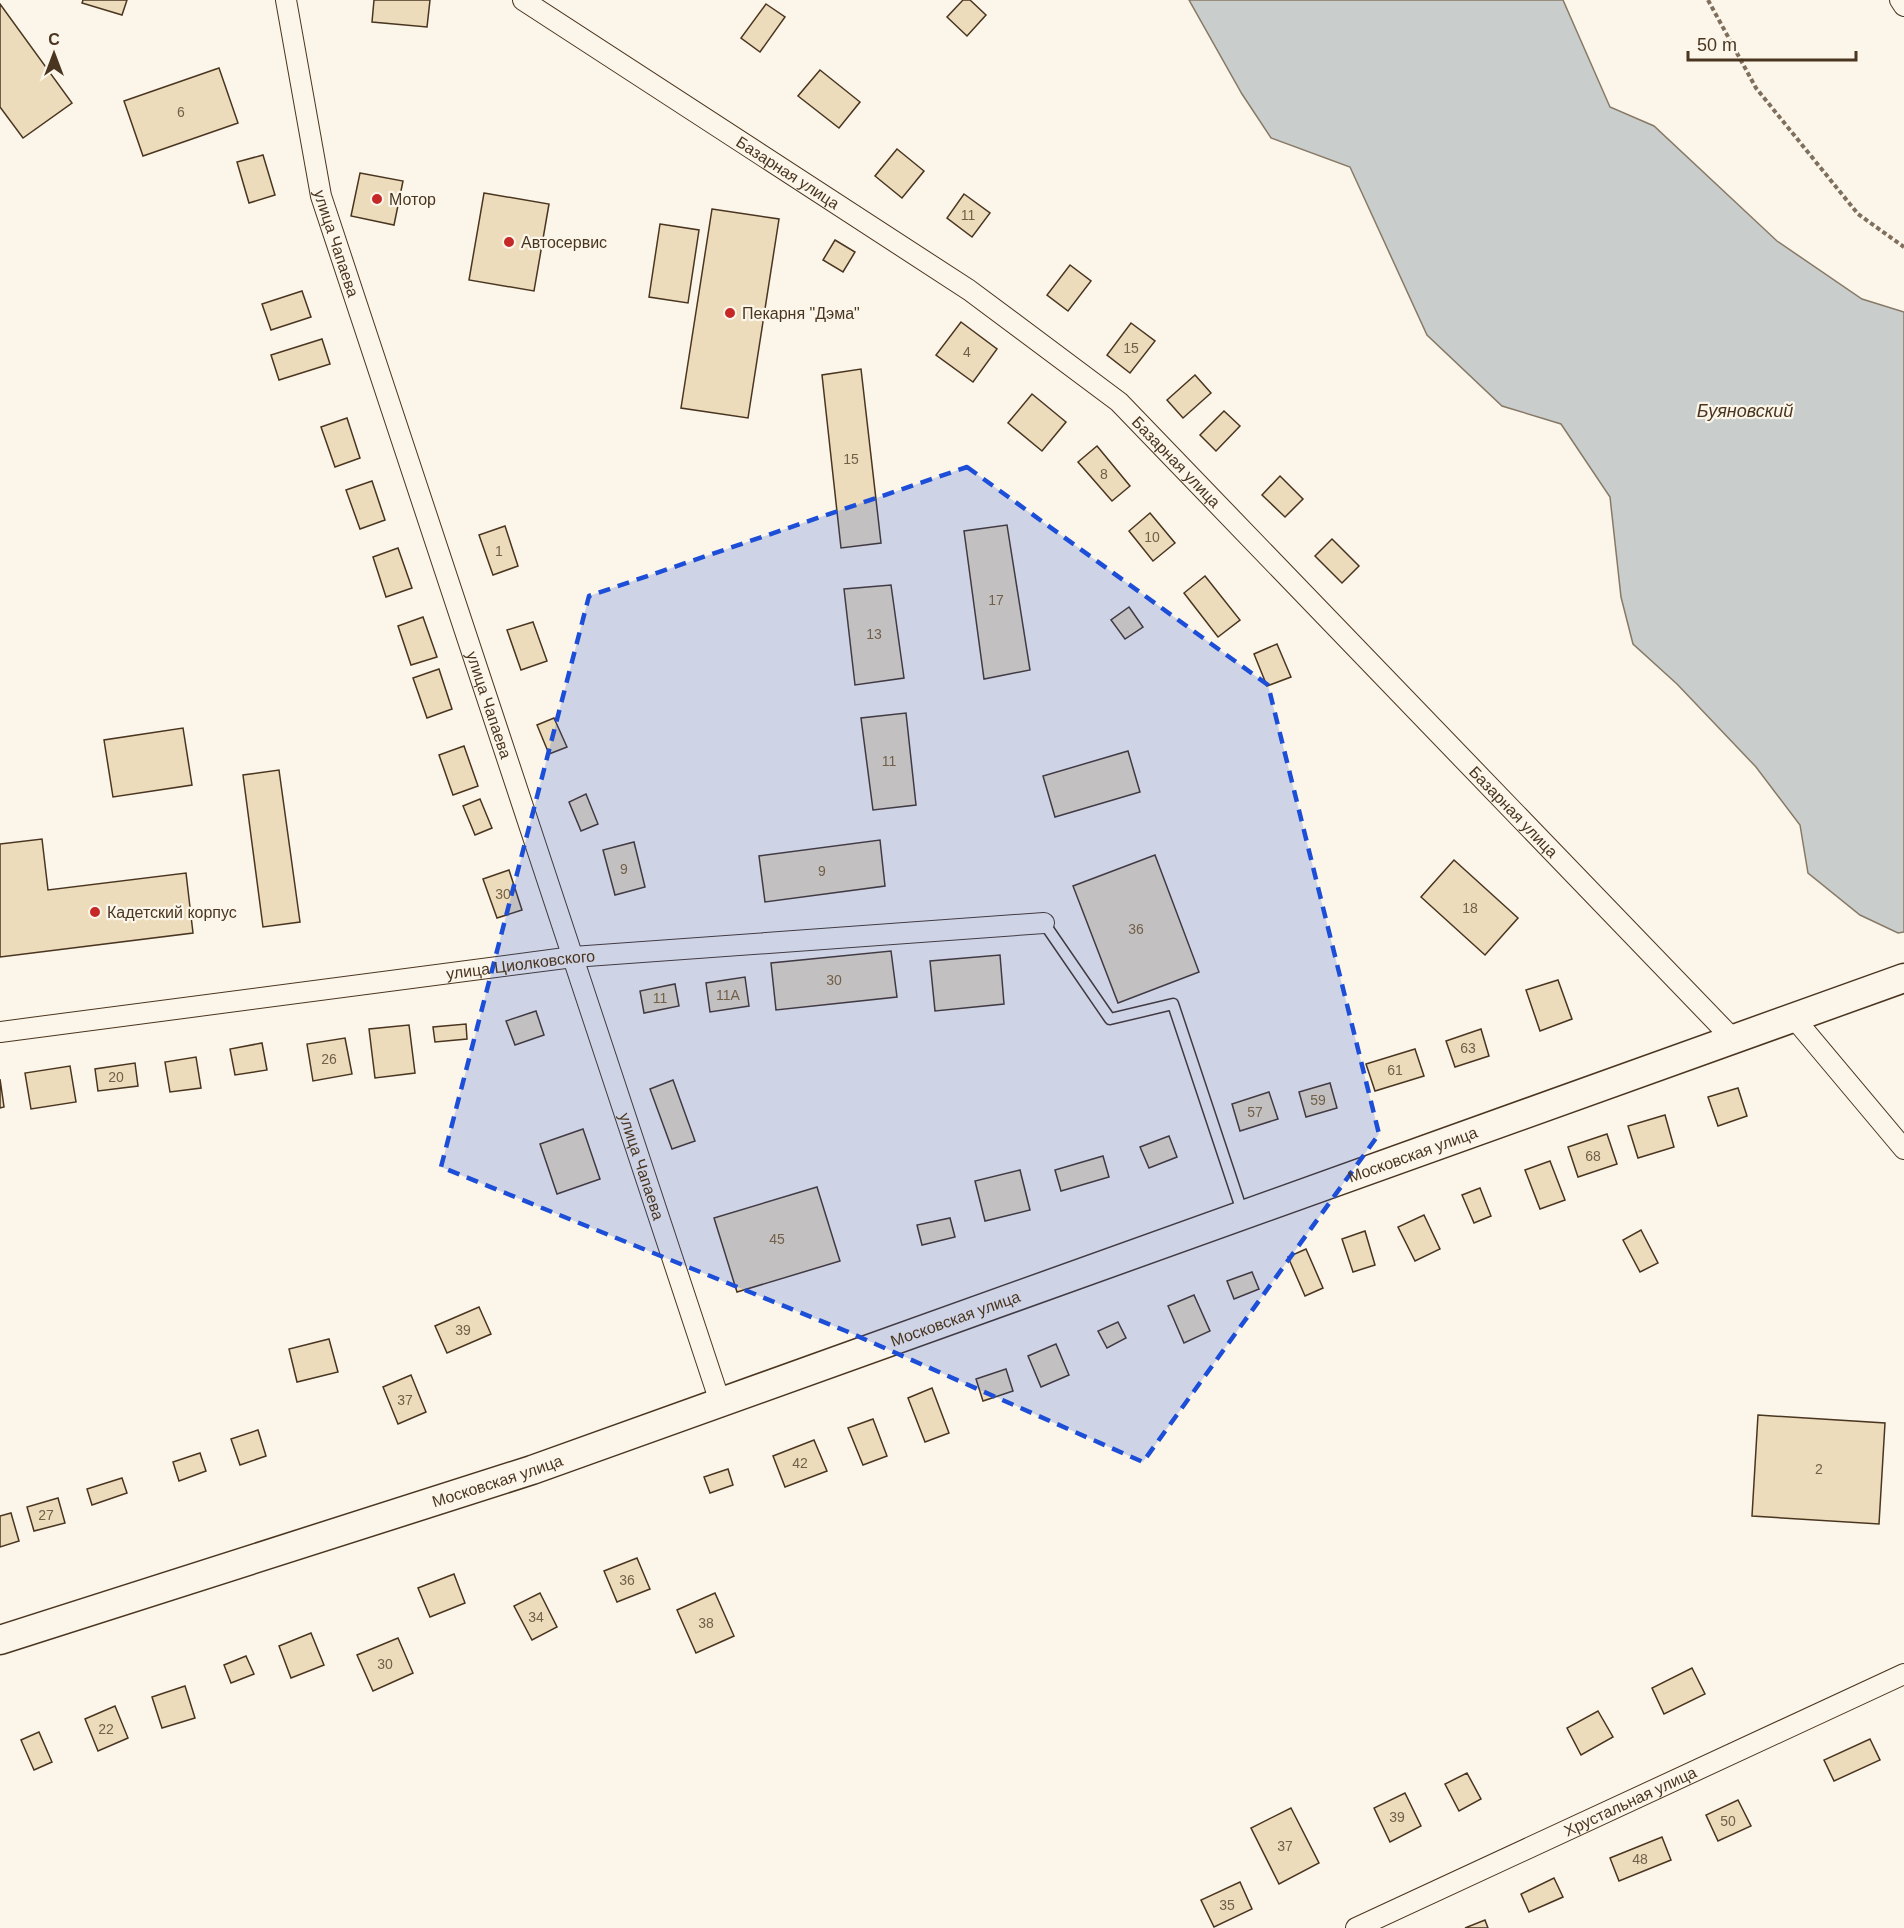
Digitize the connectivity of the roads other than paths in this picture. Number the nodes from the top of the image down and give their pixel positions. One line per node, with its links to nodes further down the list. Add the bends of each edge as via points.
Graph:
1 (286, 0): 6 (street, улица Чапаева, via 321,196)
2 (523, 0): 10 (street, Базарная улица, via 969,290 1119,402)
3 (1900, 0): 4 (street)
4 (1904, 6)
5 (1044, 923): 6 (street, улица Циолковского); 12 (lane, via 1110,1019 1173,1004)
6 (573, 957): 9 (street, улица Циолковского); 13 (street, улица Чапаева)
7 (1904, 978): 8 (street, Московская улица)
8 (1794, 1018): 10 (street, Московская улица); 11 (street)
9 (0, 1032)
10 (1733, 1039): 12 (street, Московская улица)
11 (1904, 1149)
12 (1244, 1215): 13 (street, Московская улица)
13 (720, 1402): 14 (street, Московская улица, via 532,1470)
14 (0, 1640)
15 (1904, 1674): 16 (street, Хрустальная улица)
16 (1356, 1928)

